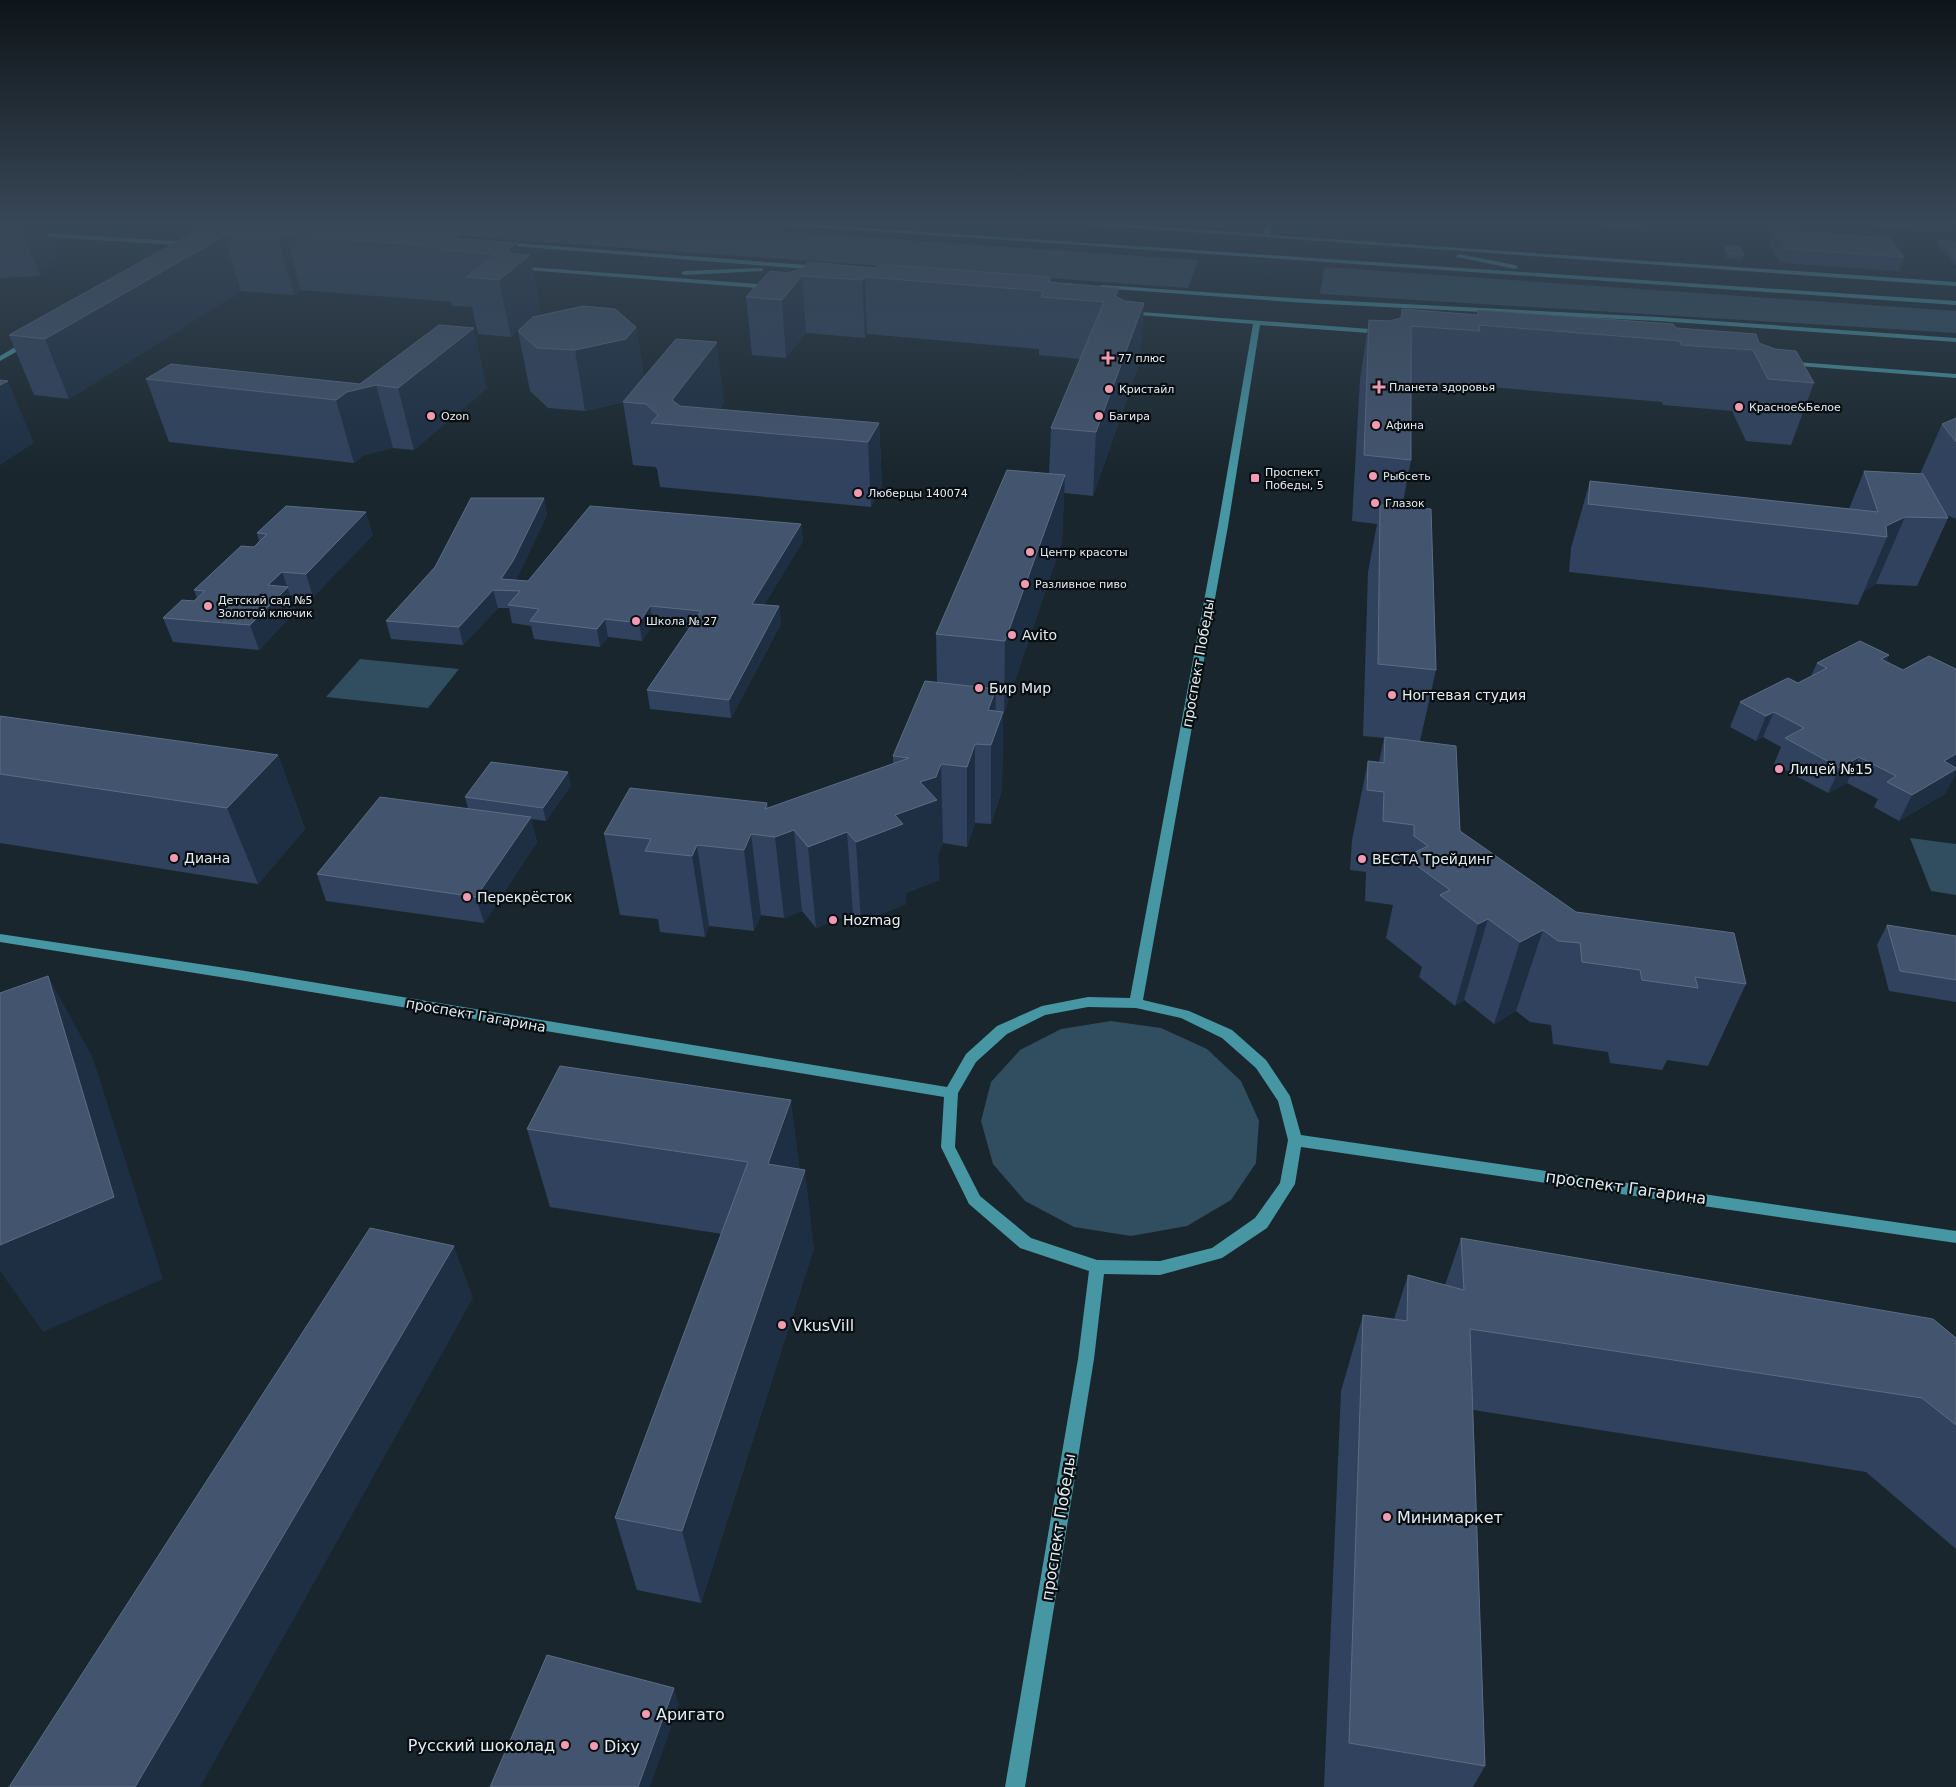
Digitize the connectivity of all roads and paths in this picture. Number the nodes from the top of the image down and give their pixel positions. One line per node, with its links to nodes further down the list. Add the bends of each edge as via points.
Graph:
1 (1411, 306): 3 (street)
2 (1122, 313): 4 (street)
3 (1658, 319): 5 (street); 8 (street)
4 (1257, 323): 6 (street); 13 (street, проспект Победы)
5 (1568, 323)
6 (1389, 333)
7 (34, 339): 9 (street)
8 (1956, 340)
9 (0, 359)
10 (1778, 362): 11 (street)
11 (1956, 376)
12 (0, 938): 14 (street, проспект Гагарина)
13 (1136, 1003): 14 (street, via 1088,1002 1042,1011 1002,1030 971,1058); 15 (street, via 1184,1014 1227,1034 1261,1064 1285,1100)
14 (951, 1093): 17 (street, via 948,1147 974,1200 1026,1243)
15 (1295, 1140): 16 (street, проспект Гагарина); 17 (street, via 1288,1184 1260,1223 1216,1253 1160,1268)
16 (1956, 1236)
17 (1098, 1267): 18 (street, проспект Победы, via 1086,1359)
18 (1015, 1787)

